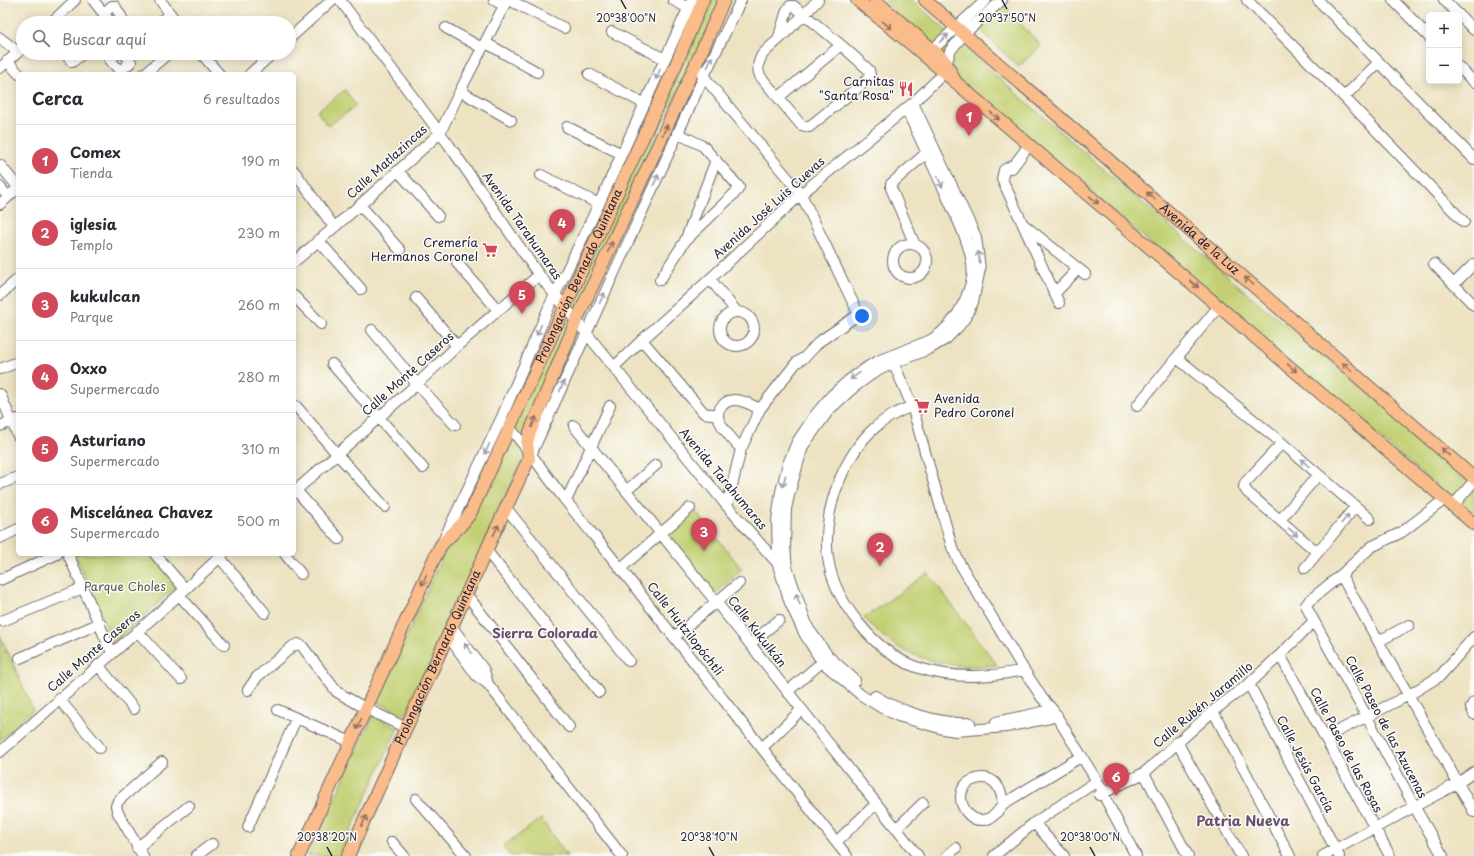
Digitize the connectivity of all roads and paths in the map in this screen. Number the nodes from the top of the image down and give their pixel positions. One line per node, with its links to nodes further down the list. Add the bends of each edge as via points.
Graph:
1 (75, 0): 27 (street)
2 (93, 0): 24 (street)
3 (160, 0): 25 (street)
4 (332, 0): 37 (street)
5 (340, 0): 74 (street, Avenida Tarahumaras)
6 (494, 0): 21 (street)
7 (673, 0): 22 (street)
8 (703, 0): 117 (main road, Prolongación Bernardo Quintana, via 676,67)
9 (724, 0): 54 (main road, Prolongación Bernardo Quintana)
10 (741, 0): 65 (street, Prolongación Bernardo Quintana, one-way to 10)
11 (818, 0): 26 (street)
12 (856, 0): 55 (main road, one-way to 55)
13 (875, 0): 44 (main road)
14 (986, 0): 34 (street)
15 (1002, 0): 34 (street)
16 (1246, 0): 69 (street)
17 (1318, 0): 52 (street)
18 (1393, 0): 38 (street)
19 (1444, 0): 23 (street)
20 (927, 1): 34 (main road, Avenida de la Luz)
21 (507, 2): 33 (street); 41 (street, Calle Matlazincas)
22 (690, 4): 46 (street, Prolongación Bernardo Quintana)
23 (1456, 12)
24 (104, 13): 28 (street); 29 (street, via 115,6)
25 (170, 14): 30 (street)
26 (805, 14): 40 (street); 40 (street, via 790,6); 42 (street)
27 (58, 16)
28 (106, 16)
29 (121, 16)
30 (167, 16)
31 (1462, 18): 35 (street)
32 (446, 28): 41 (street)
33 (564, 28)
34 (961, 30): 44 (street, one-way to 34); 55 (street, Avenida José Luis Cuevas); 156 (main road, Avenida de la Luz, one-way to 34)
35 (1474, 30)
36 (612, 32): 46 (street)
37 (296, 33)
38 (1426, 33)
39 (0, 38): 43 (street)
40 (778, 40): 68 (street, via 762,55 758,71)
41 (484, 45): 63 (street); 67 (street, Calle Matlazincas)
42 (841, 45): 68 (street); 68 (street, via 867,67 870,75 867,80 808,127 801,125)
43 (16, 47)
44 (932, 50): 55 (main road)
45 (16, 54): 53 (street)
46 (665, 59): 70 (street, Prolongación Bernardo Quintana, one-way to 70)
47 (111, 60): 59 (street)
48 (129, 60): 57 (street)
49 (160, 60): 60 (street)
50 (207, 60): 61 (street)
51 (265, 60): 62 (street)
52 (1379, 62): 69 (street); 79 (street)
53 (4, 65): 58 (street)
54 (695, 66): 65 (street); 120 (main road, Prolongación Bernardo Quintana, one-way to 54)
55 (945, 68): 71 (street, Avenida José Luis Cuevas); 76 (main road, one-way to 76, via 955,82)
56 (1462, 70): 66 (street)
57 (129, 71)
58 (16, 72)
59 (120, 72)
60 (146, 72)
61 (217, 72)
62 (252, 72)
63 (537, 72)
64 (589, 74): 70 (street)
65 (704, 76): 75 (street, Prolongación Bernardo Quintana); 87 (street)
66 (1474, 82)
67 (460, 91): 72 (street); 74 (street, Calle Matlazincas)
68 (779, 97)
69 (1344, 97): 92 (street)
70 (645, 104): 78 (street, Prolongación Bernardo Quintana)
71 (909, 106): 77 (street); 87 (street, Avenida José Luis Cuevas)
72 (511, 120)
73 (567, 127): 78 (street)
74 (440, 133): 82 (street, Calle Matlazincas); 103 (street, Avenida Tarahumaras)
75 (678, 133): 80 (street, via 703,146); 123 (street, Prolongación Bernardo Quintana, one-way to 75)
76 (1029, 145): 93 (street, via 1003,182); 116 (main road, one-way to 116)
77 (930, 150): 97 (street, via 891,184); 127 (street, via 976,237 980,269 967,296 962,316 934,338)
78 (622, 154): 89 (street, Prolongación Bernardo Quintana)
79 (1474, 159)
80 (716, 160): 96 (street); 96 (street, via 738,185 738,189)
81 (0, 165): 86 (street)
82 (398, 171): 90 (street, Calle Matlazincas); 91 (street)
83 (296, 174): 94 (street)
84 (541, 175): 89 (street)
85 (0, 188): 86 (street)
86 (15, 192): 88 (street)
87 (800, 194): 104 (street, Avenida José Luis Cuevas); 138 (street, via 858,313 820,340 796,363)
88 (0, 204)
89 (599, 204): 110 (street, Prolongación Bernardo Quintana)
90 (360, 205): 94 (street, Calle Matlazincas); 98 (street)
91 (438, 216)
92 (1464, 222)
93 (1022, 223): 109 (street); 109 (street, via 1081,271)
94 (334, 227): 95 (street, Calle Matlazincas)
95 (318, 240): 99 (street, Calle Matlazincas); 108 (street)
96 (685, 241): 105 (street)
97 (915, 245)
98 (400, 250)
99 (296, 260)
100 (457, 263): 118 (street)
101 (1434, 264): 107 (street)
102 (1474, 264): 107 (street)
103 (539, 275): 110 (street, Avenida Tarahumaras); 118 (street, Calle Monte Caseros)
104 (710, 279): 119 (street); 124 (street, Avenida José Luis Cuevas)
105 (660, 280)
106 (16, 281): 111 (street)
107 (1454, 284): 115 (street)
108 (361, 289)
109 (1055, 293): 114 (street)
110 (555, 294): 117 (street, Avenida Tarahumaras); 141 (street, Prolongación Bernardo Quintana, one-way to 141)
111 (0, 295)
112 (296, 298): 121 (street)
113 (416, 298): 125 (street)
114 (1059, 303)
115 (1474, 305)
116 (1219, 306): 126 (street); 163 (main road, one-way to 163)
117 (564, 307): 120 (street, Avenida Tarahumaras); 146 (main road, Prolongación Bernardo Quintana)
118 (498, 310): 125 (street, Calle Monte Caseros)
119 (737, 312)
120 (576, 321): 123 (street, Avenida Tarahumaras); 151 (main road, Prolongación Bernardo Quintana, one-way to 120, via 527,443 530,432)
121 (321, 324)
122 (372, 330): 132 (street)
123 (586, 333): 130 (street, Avenida Tarahumaras); 151 (street, Prolongación Bernardo Quintana, one-way to 123)
124 (642, 340): 130 (street, Avenida José Luis Cuevas); 139 (street, via 704,413)
125 (457, 346): 132 (street, Calle Monte Caseros)
126 (1177, 358): 137 (street); 147 (street)
127 (891, 360): 136 (street); 185 (street, via 864,369 828,399 800,444 786,509)
128 (16, 363): 131 (street)
129 (332, 364): 140 (street)
130 (614, 367): 164 (street, Avenida Tarahumaras)
131 (0, 369)
132 (417, 384): 140 (street, Calle Monte Caseros); 143 (street)
133 (0, 394): 142 (street)
134 (296, 406): 150 (street)
135 (610, 406): 148 (street)
136 (912, 406): 215 (street, via 954,552); 215 (street, via 889,416 868,433 852,455 839,480 830,505 827,545 839,590 865,632 884,648 916,667 940,674 966,677)
137 (1137, 406)
138 (760, 409): 139 (street, via 745,402 727,401 721,406); 149 (street)
139 (718, 415): 149 (street)
140 (378, 418): 150 (street, Calle Monte Caseros); 153 (street)
141 (501, 419): 146 (street, Calle Huitzilopóchtli); 176 (street, Prolongación Bernardo Quintana, one-way to 176)
142 (15, 420): 144 (street)
143 (455, 425)
144 (0, 426)
145 (574, 426): 148 (street, Calle Kukulkán)
146 (510, 428): 151 (street, Calle Huitzilopóchtli); 176 (main road, Prolongación Bernardo Quintana, via 470,514)
147 (1282, 443): 154 (street, one-way to 147); 170 (street, via 1244,485 1247,492)
148 (591, 447): 161 (street, Calle Kukulkán); 162 (street)
149 (741, 449): 164 (street)
150 (337, 454): 159 (street, Calle Monte Caseros); 165 (street)
151 (529, 455): 162 (street, Calle Huitzilopóchtli); 167 (main road, Prolongación Bernardo Quintana)
152 (656, 465): 161 (street)
153 (423, 468)
154 (1318, 474): 166 (street); 170 (street)
155 (16, 478): 158 (street)
156 (1474, 478)
157 (1474, 481): 163 (street)
158 (0, 484)
159 (296, 489)
160 (296, 491): 175 (street)
161 (626, 491): 173 (street, Calle Kukulkán)
162 (566, 501): 186 (street, Calle Huitzilopóchtli)
163 (1449, 502): 171 (main road); 189 (street, via 1402,532 1372,547)
164 (727, 506): 185 (street, Avenida Tarahumaras)
165 (385, 507)
166 (1355, 507): 169 (street); 178 (street, one-way to 166)
167 (506, 508): 177 (main road, Prolongación Bernardo Quintana, one-way to 167); 212 (street)
168 (690, 508): 173 (street)
169 (1370, 519)
170 (1280, 520): 178 (street, one-way to 178)
171 (1474, 524)
172 (16, 531): 174 (street)
173 (661, 534): 186 (street); 195 (street, Calle Kukulkán)
174 (0, 538)
175 (339, 539)
176 (441, 545): 226 (main road, Prolongación Bernardo Quintana, one-way to 226)
177 (486, 550): 194 (main road, Prolongación Bernardo Quintana); 220 (street)
178 (1316, 552): 187 (street)
179 (53, 556): 190 (street)
180 (69, 556): 192 (street)
181 (156, 556): 193 (street)
182 (219, 556): 193 (street, Calle Monte Caseros)
183 (221, 556): 196 (street)
184 (287, 556): 188 (street)
185 (782, 566): 213 (street, via 790,604); 216 (street, one-way to 185, via 808,628)
186 (622, 568): 204 (street, Calle Huitzilopóchtli)
187 (1305, 568)
188 (301, 574)
189 (1341, 575): 199 (street, Calle Paseo de las Azucenas, via 1306,605); 206 (street)
190 (0, 580)
191 (739, 583): 195 (street)
192 (83, 588): 198 (street); 200 (street)
193 (182, 592): 202 (street, Calle Monte Caseros); 208 (street)
194 (467, 595): 203 (main road, Prolongación Bernardo Quintana); 234 (street)
195 (716, 601): 204 (street); 207 (street, Calle Kukulkán)
196 (265, 613)
197 (779, 620): 207 (street)
198 (2, 621)
199 (1314, 621): 210 (street, Calle Rubén Jaramillo); 232 (street, Calle Paseo de las Azucenas)
200 (100, 623): 209 (street); 211 (street)
201 (1408, 625): 206 (street)
202 (137, 631): 209 (street, Calle Monte Caseros); 217 (street)
203 (450, 632): 235 (main road, Prolongación Bernardo Quintana); 260 (street, via 477,676 488,684)
204 (674, 637): 240 (street, Calle Huitzilopóchtli)
205 (1474, 637): 222 (street, via 1437,678)
206 (1379, 641): 222 (street)
207 (750, 644): 221 (street, Calle Kukulkán)
208 (224, 646)
209 (112, 653): 214 (street, Calle Monte Caseros)
210 (1280, 655): 218 (street, Calle Rubén Jaramillo); 236 (street, Calle Paseo de las Rosas)
211 (20, 658)
212 (629, 661)
213 (822, 662): 216 (street); 221 (street)
214 (98, 665): 223 (street, Calle Monte Caseros); 225 (street)
215 (1024, 670): 230 (street)
216 (844, 675): 230 (street, via 884,702 931,722 1004,721)
217 (181, 679)
218 (1249, 684): 229 (street, Calle Rubén Jaramillo); 266 (street, Calle Jesús García)
219 (248, 690): 226 (street, via 258,676 298,644 337,692)
220 (599, 692)
221 (787, 692): 228 (street, Calle Kukulkán)
222 (1409, 696): 232 (street); 247 (street)
223 (59, 699): 239 (street); 241 (street, Calle Monte Caseros)
224 (1474, 702): 231 (street, via 1471,707)
225 (134, 708)
226 (365, 708): 235 (street); 237 (main road, Prolongación Bernardo Quintana, one-way to 237)
227 (278, 710): 233 (street)
228 (801, 710): 240 (street); 251 (street, Calle Kukulkán)
229 (1213, 711): 238 (street, Calle Rubén Jaramillo); 282 (street)
230 (1052, 713): 242 (street)
231 (1474, 714)
232 (1367, 716): 236 (street); 254 (street, Calle Paseo de las Azucenas)
233 (296, 719): 237 (street); 257 (street)
234 (569, 727)
235 (406, 728): 269 (main road, Prolongación Bernardo Quintana, one-way to 235)
236 (1326, 737): 258 (street, Calle Paseo de las Rosas)
237 (351, 742): 268 (main road, Prolongación Bernardo Quintana)
238 (1177, 742): 245 (street, Calle Rubén Jaramillo); 281 (street)
239 (100, 748)
240 (762, 748): 262 (street, Calle Huitzilopóchtli)
241 (0, 752)
242 (1079, 758): 246 (street); 252 (street)
243 (162, 762): 265 (street, via 118,801 116,806)
244 (1474, 772): 247 (street)
245 (1144, 773): 248 (street, Calle Rubén Jaramillo); 280 (street)
246 (1095, 782): 248 (street); 256 (street)
247 (1458, 783): 254 (street); 255 (street)
248 (1103, 795): 279 (street)
249 (416, 799): 271 (street)
250 (924, 803): 259 (street)
251 (876, 804): 259 (street, Calle Kukulkán); 262 (street)
252 (1003, 804): 252 (street, via 998,786 985,778 969,782 961,796 965,812 979,820 995,816)
253 (189, 806): 265 (street)
254 (1414, 806): 258 (street); 285 (street, Calle Paseo de las Azucenas)
255 (1474, 812)
256 (1034, 823): 277 (street); 278 (street)
257 (248, 827)
258 (1373, 828): 266 (street); 284 (street, Calle Paseo de las Rosas)
259 (896, 829): 275 (street, Calle Kukulkán)
260 (610, 841): 272 (street); 273 (street)
261 (392, 842): 270 (street)
262 (836, 842): 274 (street, Calle Huitzilopóchtli)
263 (212, 844): 267 (street)
264 (956, 848): 276 (street)
265 (140, 852)
266 (1337, 852): 283 (street)
267 (196, 856)
268 (300, 856)
269 (348, 856)
270 (404, 856)
271 (466, 856)
272 (613, 856)
273 (622, 856)
274 (847, 856)
275 (918, 856)
276 (947, 856)
277 (994, 856)
278 (1064, 856)
279 (1136, 856)
280 (1188, 856)
281 (1241, 856)
282 (1290, 856)
283 (1323, 856)
284 (1390, 856)
285 (1443, 856)

